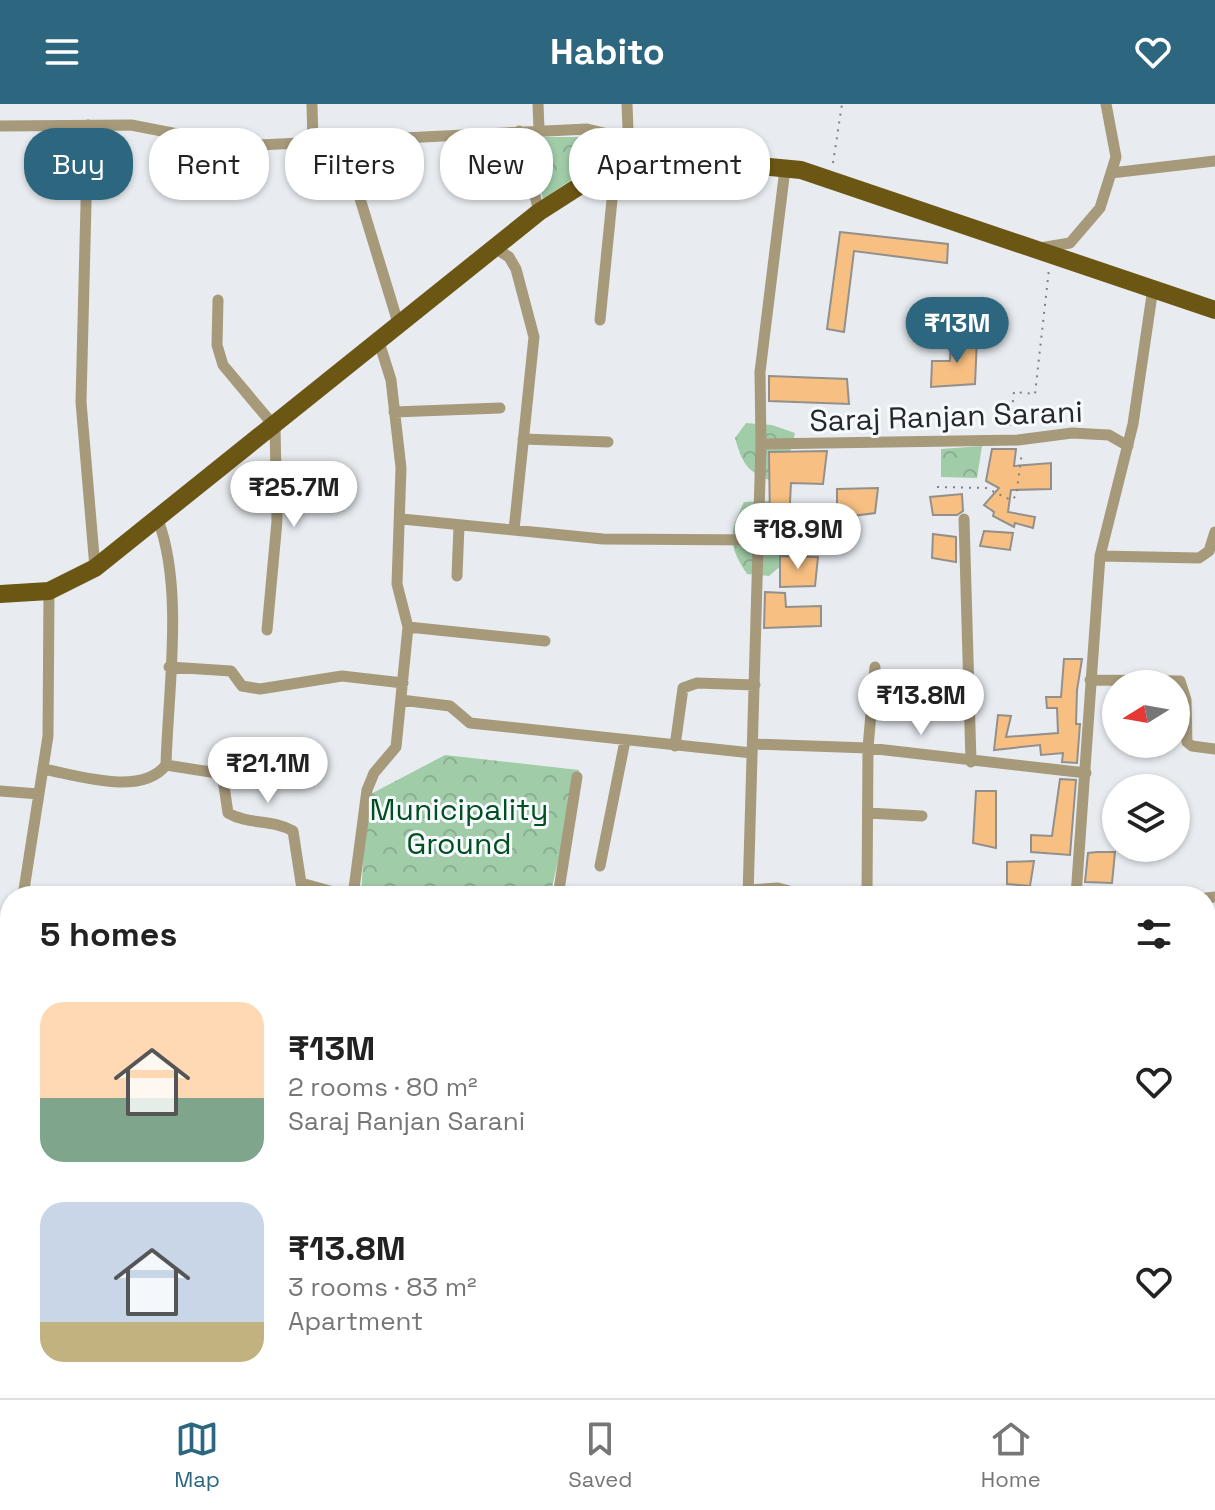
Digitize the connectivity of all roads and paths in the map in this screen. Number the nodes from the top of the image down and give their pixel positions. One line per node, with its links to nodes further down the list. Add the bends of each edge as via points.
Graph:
1 (312, 104): 8 (street)
2 (538, 104): 9 (street)
3 (627, 104): 10 (street)
4 (842, 104): 16 (path)
5 (1106, 104): 15 (street, via 1116,157)
6 (88, 125): 7 (street); 11 (street, via 131,125 240,146); 47 (street, via 81,402)
7 (0, 126)
8 (313, 128)
9 (539, 128)
10 (630, 128)
11 (285, 145)
12 (1215, 161): 15 (street)
13 (770, 167): 14 (main road)
14 (785, 169): 16 (main road); 36 (street, via 761,358)
15 (1111, 173): 23 (street, via 1100,208 1070,243)
16 (829, 180): 23 (main road)
17 (569, 193): 21 (main road)
18 (360, 200): 28 (street)
19 (536, 200): 21 (street)
20 (612, 200): 27 (street)
21 (539, 212): 22 (main road)
22 (495, 248): 28 (main road); 33 (street, via 516,269 532,321)
23 (1044, 252): 24 (main road); 34 (path, via 1035,394 1014,392)
24 (1153, 288): 26 (main road); 37 (street)
25 (218, 300): 32 (street, via 217,345 223,365)
26 (1215, 310)
27 (600, 320)
28 (399, 326): 29 (main road)
29 (379, 342): 31 (street); 32 (main road)
30 (500, 408): 31 (street)
31 (394, 412): 39 (street)
32 (275, 427): 41 (main road); 52 (street, via 278,511)
33 (523, 439): 35 (street); 43 (street)
34 (1018, 439): 36 (street, Saraj Ranjan Sarani); 37 (street, Saraj Ranjan Sarani, via 1058,433 1109,435); 38 (path, via 1013,499 986,488)
35 (608, 442)
36 (761, 444): 45 (street)
37 (1128, 446): 46 (street)
38 (937, 487)
39 (402, 519): 42 (street); 51 (street, via 397,584)
40 (964, 519): 65 (street)
41 (158, 520): 47 (main road); 54 (street, via 170,557)
42 (459, 526): 43 (street); 48 (street)
43 (514, 530): 45 (street, via 603,539)
44 (1215, 532): 46 (street, via 1209,551 1199,558)
45 (759, 540): 58 (street)
46 (1100, 556): 56 (street)
47 (95, 568): 49 (main road)
48 (457, 576)
49 (49, 591): 50 (main road); 67 (street)
50 (0, 594)
51 (408, 627): 53 (street); 57 (street)
52 (267, 630)
53 (545, 641)
54 (169, 667): 57 (street, via 231,671 242,686 260,689 342,676); 66 (street)
55 (875, 667): 63 (street)
56 (1090, 680): 64 (street, via 1180,681 1187,742); 68 (street)
57 (403, 683): 59 (street)
58 (755, 685): 61 (street, via 697,683 683,688); 62 (street)
59 (401, 700): 60 (street, via 450,706 470,723); 77 (street, via 396,747 367,790)
60 (625, 741): 61 (street); 74 (street)
61 (675, 746): 62 (street)
62 (753, 748): 63 (street); 79 (street)
63 (868, 748): 65 (street); 72 (street)
64 (1215, 749)
65 (971, 762): 68 (street)
66 (166, 765): 67 (street, via 158,774 132,781); 76 (street, via 217,773 223,779 228,813 293,831 301,883)
67 (43, 769): 71 (street)
68 (1086, 773): 81 (street)
69 (577, 777): 78 (street)
70 (0, 791): 71 (street)
71 (39, 794): 75 (street)
72 (868, 813): 73 (street); 80 (street)
73 (922, 816)
74 (600, 866)
75 (25, 886)
76 (313, 886)
77 (353, 886)
78 (560, 886)
79 (748, 886)
80 (867, 886)
81 (1077, 886)
82 (958, 1398): 83 (street)
83 (968, 1398)

